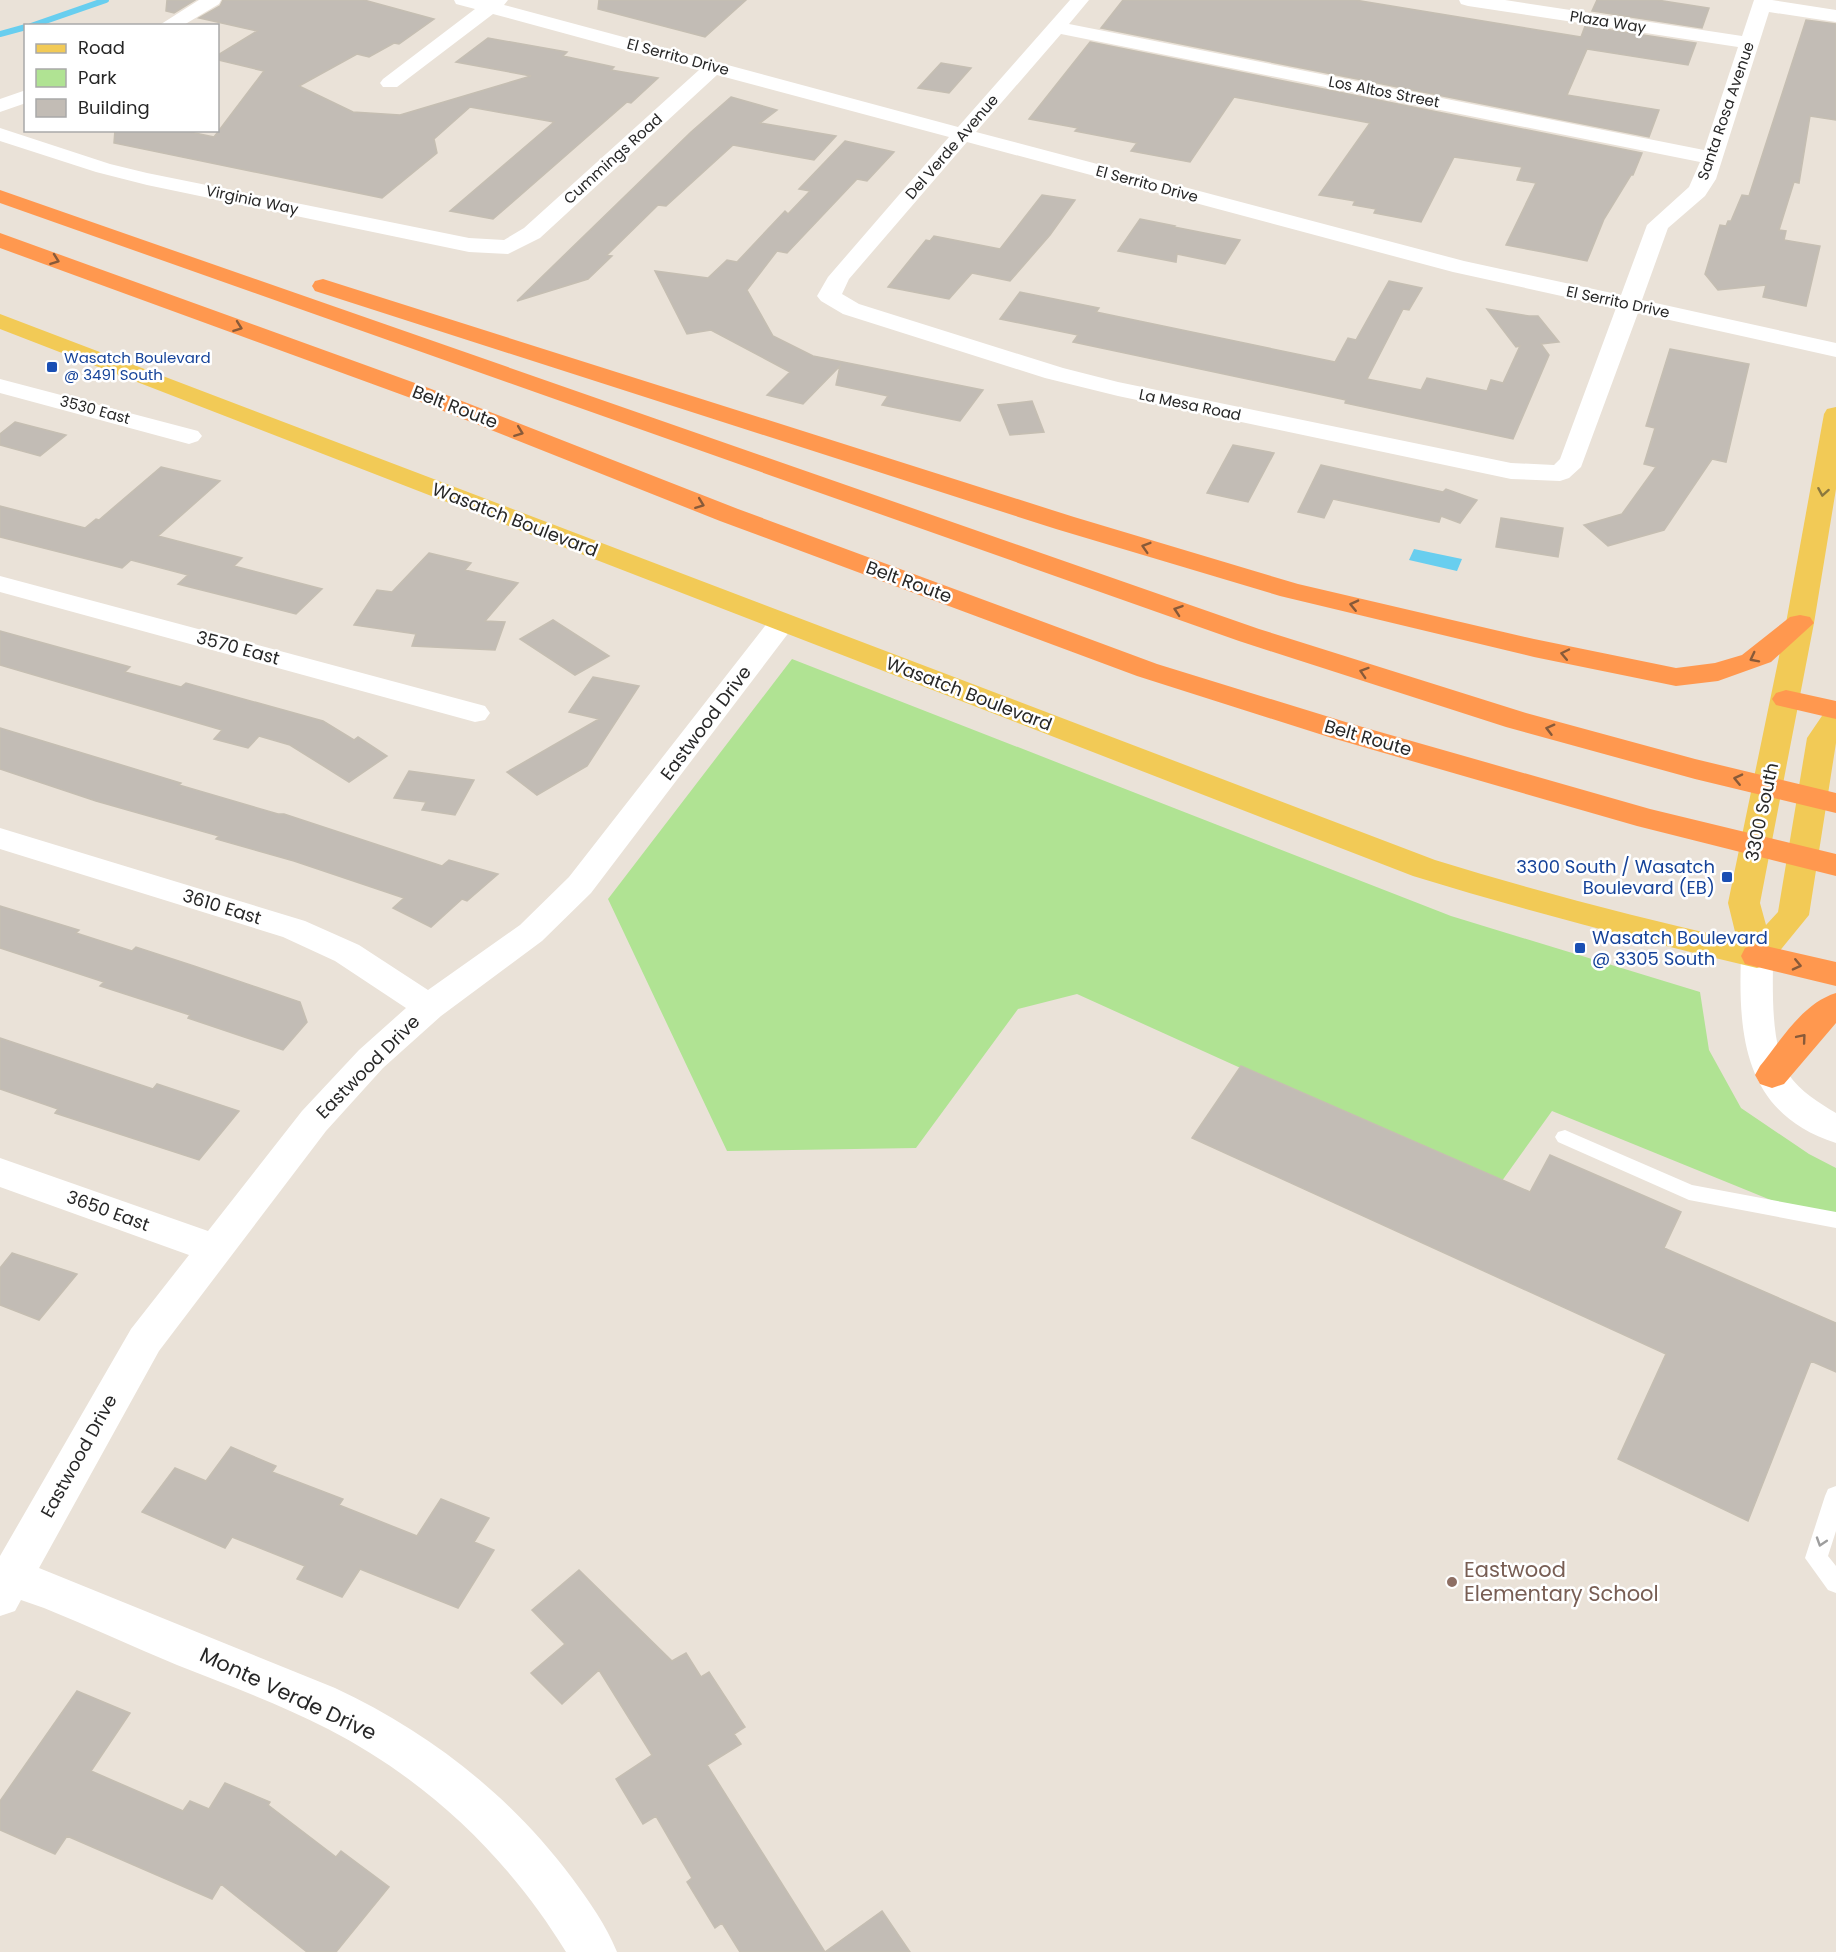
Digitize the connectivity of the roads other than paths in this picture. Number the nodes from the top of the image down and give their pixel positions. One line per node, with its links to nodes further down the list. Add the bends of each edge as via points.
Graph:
1 (212, 0): 8 (street)
2 (463, 0): 6 (street, El Serrito Drive)
3 (1080, 0): 9 (street, Del Verde Avenue)
4 (1468, 0): 10 (street, Plaza Way)
5 (1762, 3): 7 (street); 10 (street, Santa Rosa Avenue)
6 (494, 4): 11 (street, El Serrito Drive); 12 (street)
7 (1836, 16)
8 (170, 24)
9 (1056, 27): 16 (street, Del Verde Avenue); 17 (street, Los Altos Street)
10 (1749, 43): 17 (street, Santa Rosa Avenue)
11 (714, 67): 16 (street, El Serrito Drive); 20 (street, Cummings Road, via 532,232)
12 (390, 83)
13 (24, 97): 14 (street)
14 (0, 106)
15 (0, 134): 20 (street, Virginia Way, via 147,179 469,245)
16 (962, 135): 21 (street, Del Verde Avenue, via 839,277); 22 (street, El Serrito Drive, via 1461,267)
17 (1712, 158): 22 (street, Santa Rosa Avenue, via 1697,190 1658,225)
18 (0, 194): 31 (highway, one-way to 18, via 1752,661 1718,672 1676,676 1534,648 1301,592 1065,523 269,269); 36 (highway, one-way to 18, via 1516,720 1249,635)
19 (0, 240): 38 (highway, Belt Route, one-way to 38, via 417,392 729,515 1146,670 1584,800)
20 (508, 247)
21 (829, 296): 28 (street, La Mesa Road, via 851,309 1107,387 1511,471)
22 (1629, 305): 24 (street, El Serrito Drive); 28 (street, Santa Rosa Avenue, via 1572,462)
23 (0, 321): 30 (main road, Wasatch Boulevard)
24 (1836, 350)
25 (0, 386): 27 (street, 3530 East)
26 (1836, 414): 31 (main road, 3300 South, one-way to 31)
27 (189, 436)
28 (1560, 473)
29 (0, 584): 34 (street, 3570 East)
30 (782, 623): 39 (main road, Wasatch Boulevard, via 1424,868 1539,903); 42 (street, Eastwood Drive, via 580,885 531,933)
31 (1800, 623): 32 (main road, 3300 South)
32 (1786, 699): 33 (highway); 39 (main road, 3300 South, via 1744,903)
33 (1836, 710)
34 (476, 714)
35 (1829, 728): 39 (main road, via 1793,915)
36 (1836, 803)
37 (0, 838): 42 (street, 3610 East, via 294,929 339,949)
38 (1836, 866)
39 (1757, 956): 40 (highway, one-way to 40); 43 (street, via 1756,1007)
40 (1836, 974)
41 (1836, 1005): 43 (highway, one-way to 41, via 1818,1019)
42 (429, 1007): 48 (street, Eastwood Drive, via 328,1104)
43 (1772, 1075): 44 (street, via 1797,1105)
44 (1836, 1129)
45 (1565, 1137): 47 (lane, via 1689,1192)
46 (0, 1172): 48 (street, 3650 East)
47 (1836, 1220)
48 (215, 1250): 50 (street, Eastwood Drive, via 133,1361)
49 (1836, 1496): 51 (lane, one-way to 51, via 1816,1558)
50 (4, 1583): 52 (street, Monte Verde Drive, via 103,1613 306,1697 417,1758 468,1798 514,1844 558,1897)
51 (1836, 1583)
52 (593, 1952)

